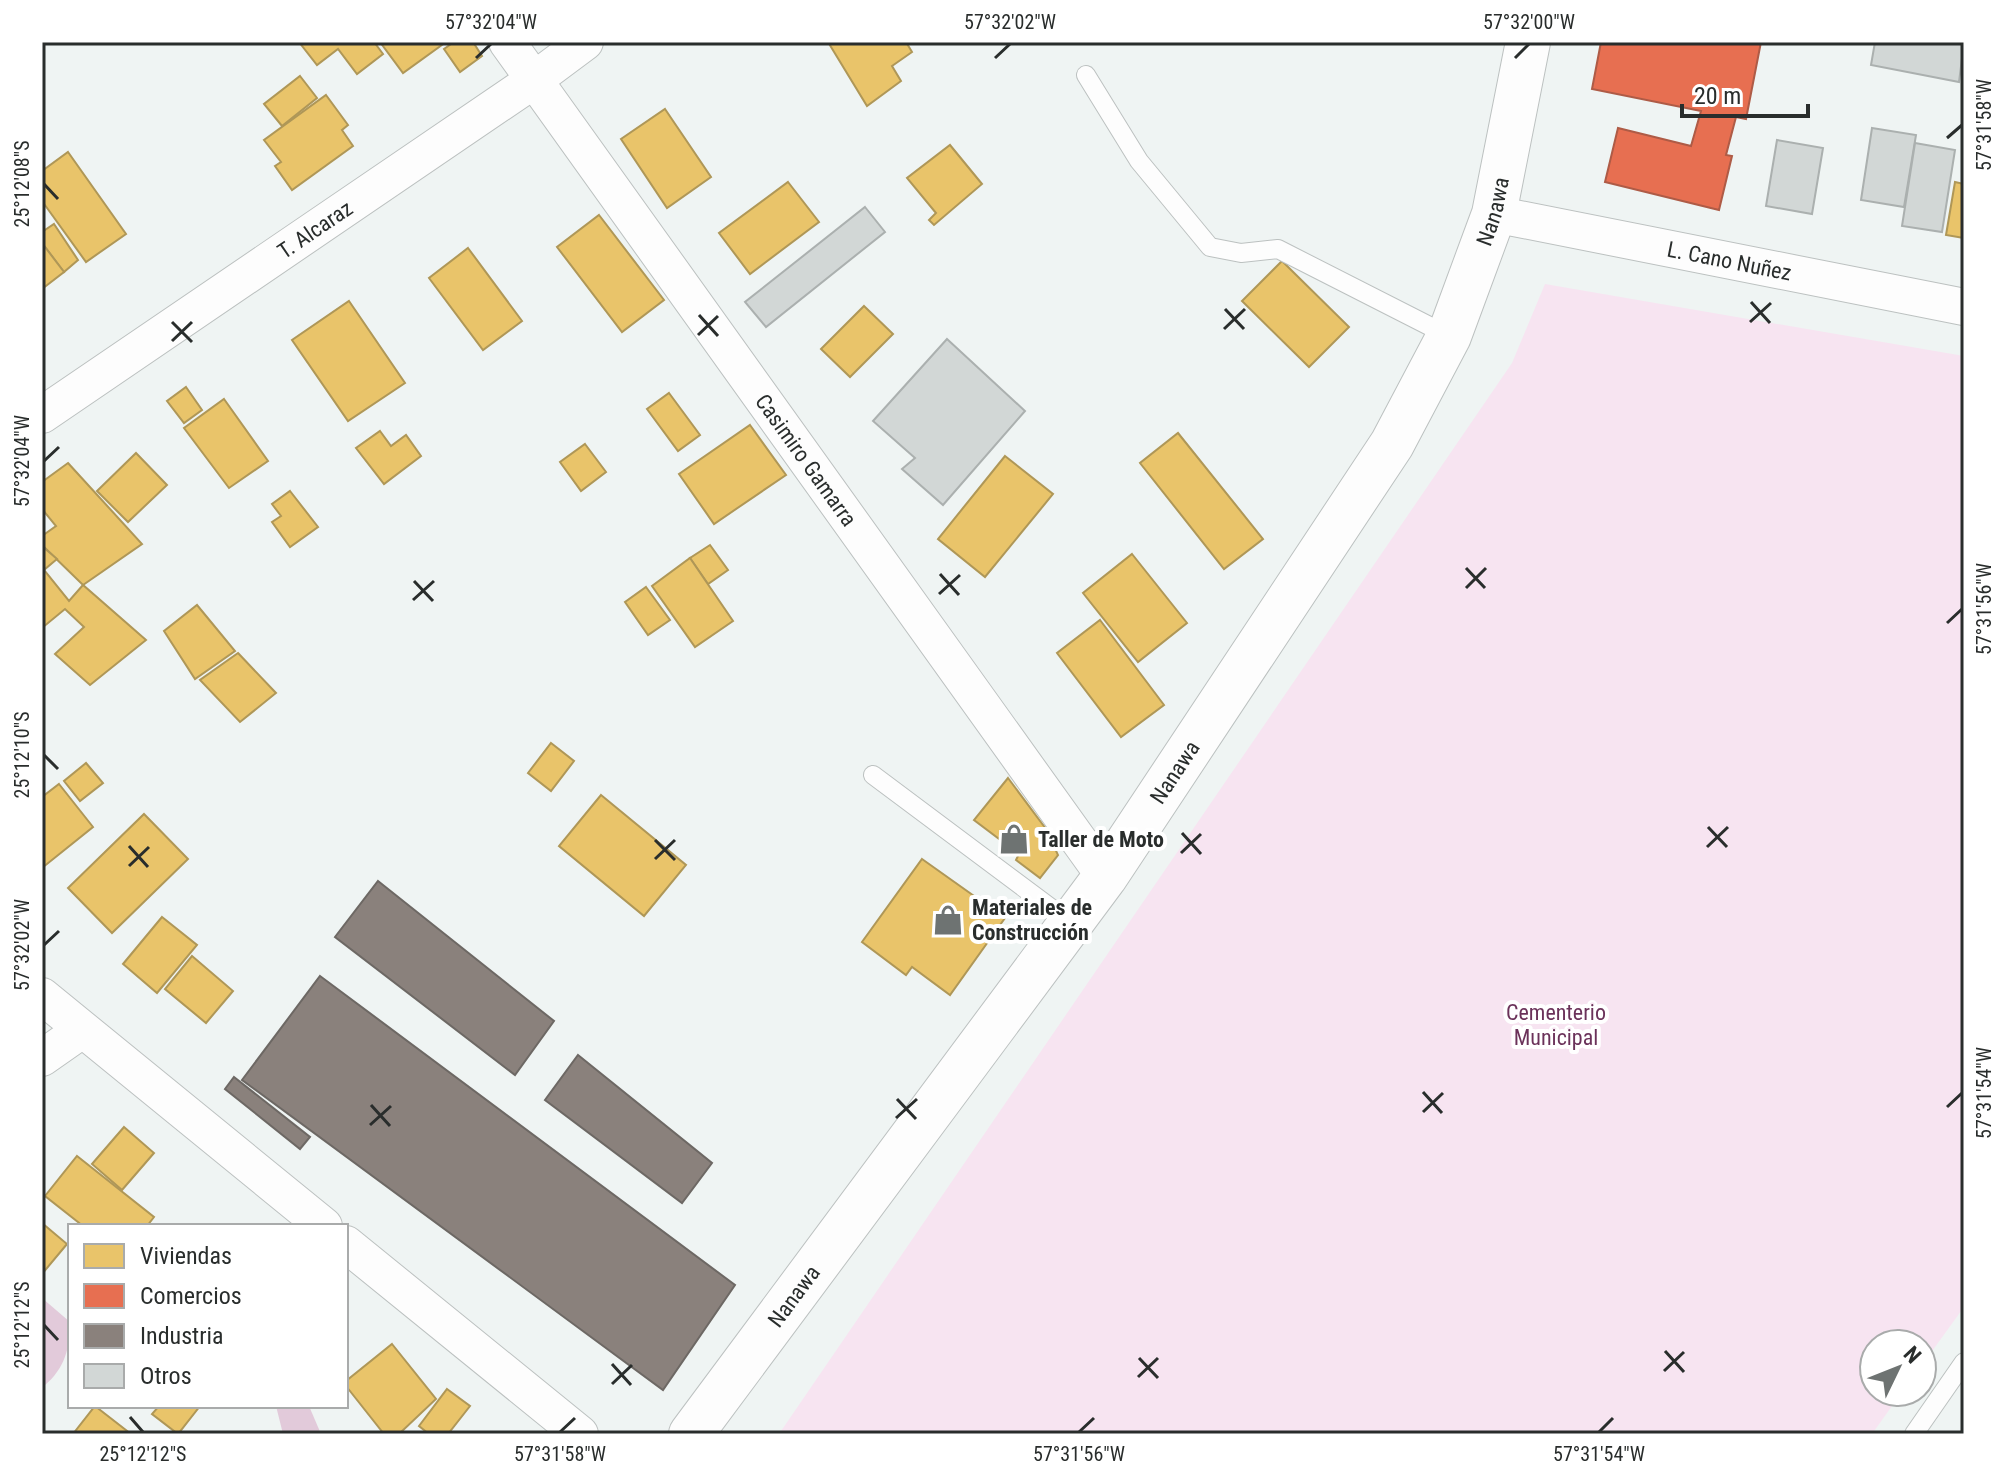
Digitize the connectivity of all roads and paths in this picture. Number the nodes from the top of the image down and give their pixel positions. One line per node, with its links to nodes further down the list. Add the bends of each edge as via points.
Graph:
1 (507, 42): 5 (street, Casimiro Gamarra)
2 (585, 42): 5 (street, T. Alcaraz)
3 (1528, 42): 6 (street, Nanawa)
4 (1086, 75): 8 (lane, via 1139,161 1210,247 1241,253 1278,249)
5 (534, 80): 9 (street, T. Alcaraz); 11 (street, Casimiro Gamarra)
6 (1494, 214): 7 (street, L. Cano Nuñez); 8 (street, Nanawa)
7 (1964, 307)
8 (1449, 336): 11 (street, Nanawa, via 1392,444)
9 (42, 415)
10 (873, 775): 12 (lane)
11 (1105, 877): 12 (street, Nanawa)
12 (1071, 923): 20 (street, Nanawa)
13 (42, 996): 14 (street)
14 (82, 1030): 15 (street); 16 (street)
15 (42, 1058)
16 (322, 1224)
17 (348, 1246): 19 (street)
18 (1964, 1362): 21 (lane)
19 (580, 1434)
20 (691, 1434)
21 (1914, 1434)

